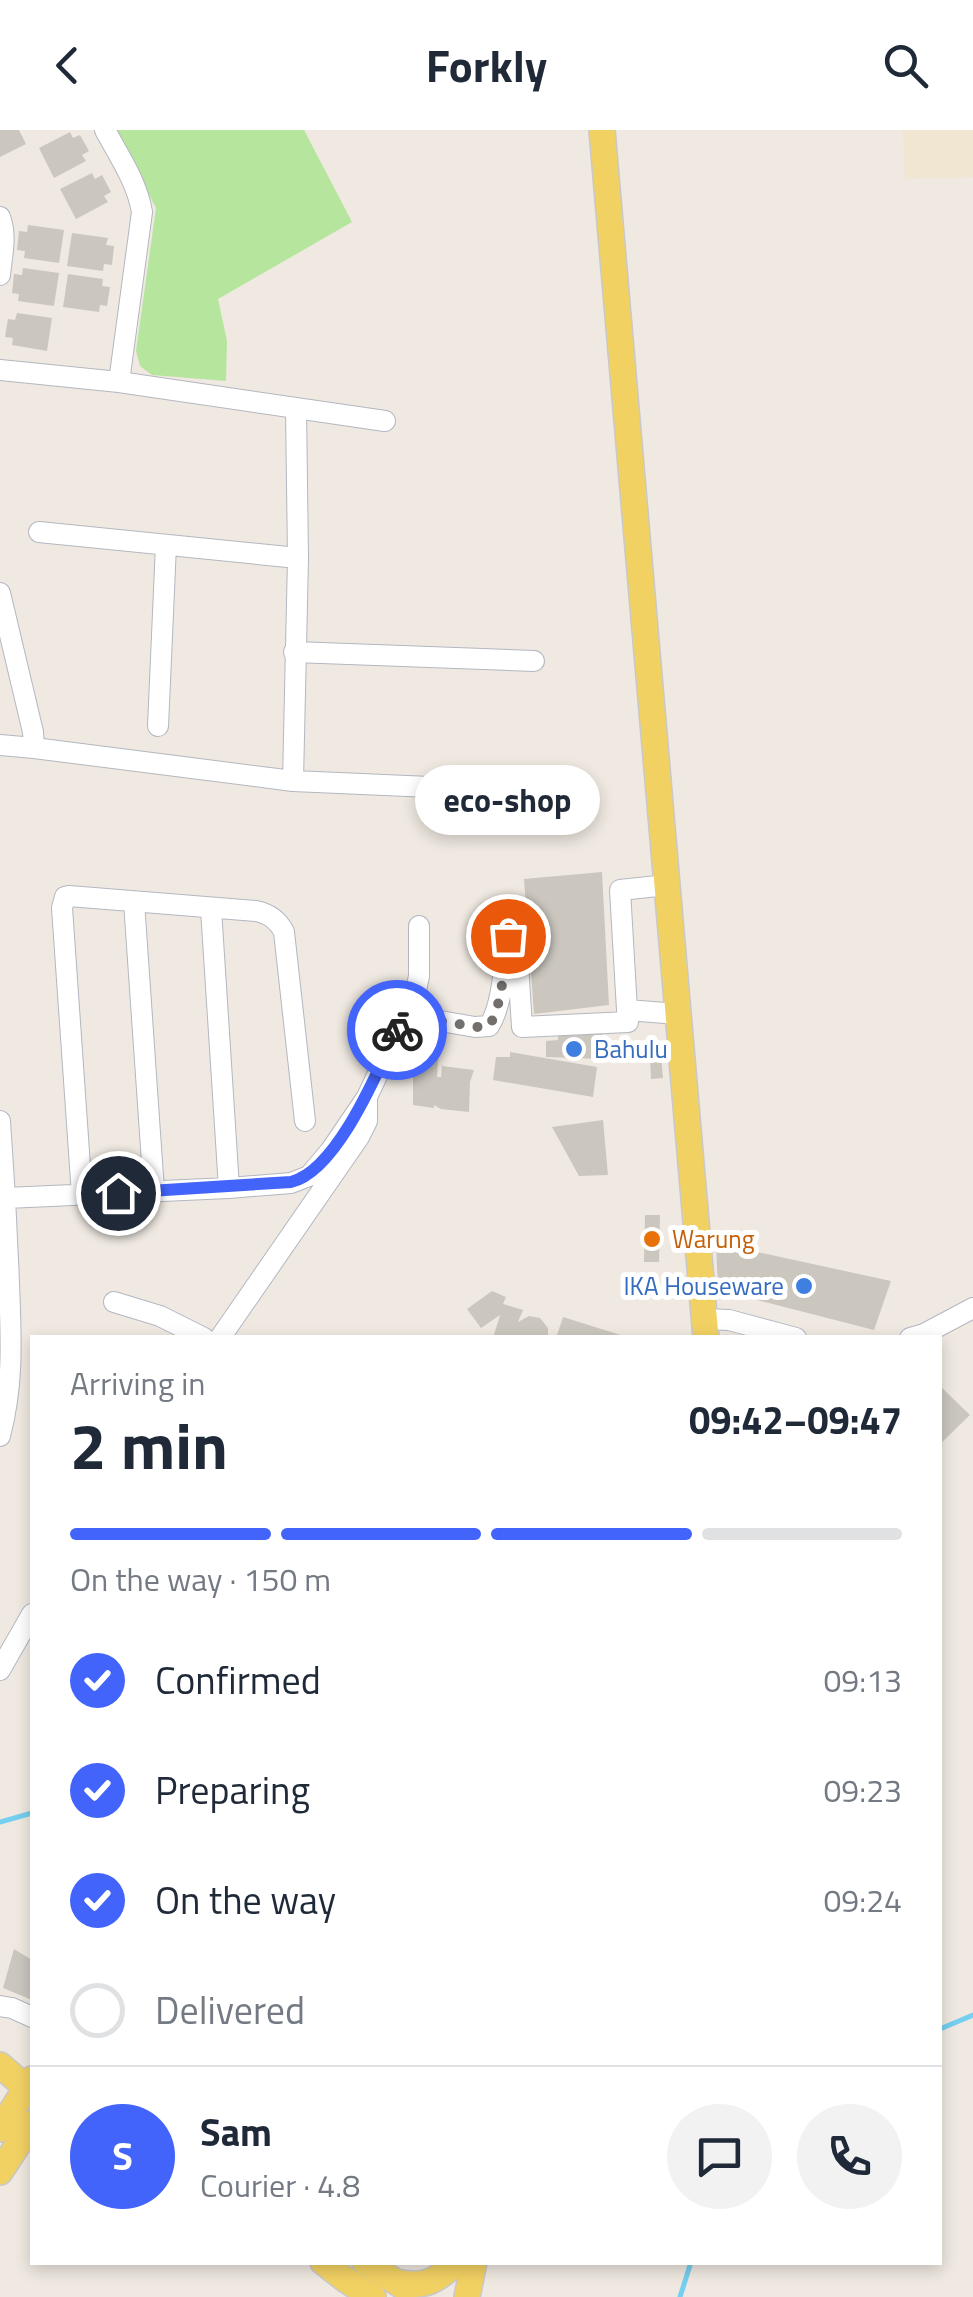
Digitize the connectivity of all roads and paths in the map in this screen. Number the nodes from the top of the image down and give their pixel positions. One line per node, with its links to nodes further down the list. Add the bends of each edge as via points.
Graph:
1 (105, 130): 6 (street, via 142,212)
2 (602, 130): 20 (main road)
3 (0, 216): 4 (street)
4 (0, 275)
5 (0, 370): 6 (street)
6 (118, 382): 7 (street)
7 (296, 408): 8 (street); 11 (street)
8 (386, 421)
9 (39, 532): 10 (street)
10 (166, 545): 11 (street); 15 (street)
11 (298, 558): 13 (street)
12 (0, 593): 17 (street)
13 (294, 652): 14 (street); 18 (street)
14 (534, 661)
15 (158, 726)
16 (0, 745): 17 (street)
17 (34, 748): 18 (street)
18 (292, 781): 19 (street)
19 (519, 792)
20 (667, 885): 26 (street, via 620,890); 27 (main road)
21 (134, 902): 22 (street); 33 (street); 34 (street, via 74,896 65,897 62,908)
22 (212, 909): 30 (street, via 264,913 284,932); 32 (street)
23 (419, 926): 28 (street, via 418,984)
24 (508, 936): 28 (street, via 489,1026)
25 (518, 964): 26 (street, via 522,1026 628,1022)
26 (628, 1010): 27 (street)
27 (678, 1014): 38 (main road)
28 (406, 1015): 29 (street)
29 (367, 1097): 32 (street, via 309,1176); 40 (street, via 359,1137)
30 (306, 1121)
31 (0, 1122): 35 (street)
32 (229, 1188): 33 (street)
33 (154, 1191): 34 (street)
34 (82, 1195): 35 (street)
35 (6, 1198): 43 (street)
36 (114, 1302): 39 (street)
37 (973, 1308): 42 (street)
38 (705, 1328): 41 (street, via 729,1320)
39 (198, 1335)
40 (222, 1335)
41 (785, 1335)
42 (920, 1335)
43 (6, 1371): 44 (street)
44 (0, 1436)
45 (30, 1617): 47 (street)
46 (30, 1656): 47 (street)
47 (5, 1661)
48 (0, 2006): 49 (street)
49 (30, 2015)
50 (0, 2045): 52 (main road)
51 (0, 2065): 53 (main road)
52 (30, 2082)
53 (30, 2082)
54 (30, 2085): 56 (main road)
55 (30, 2126): 57 (main road)
56 (0, 2130)
57 (0, 2172)
58 (328, 2265): 65 (main road)
59 (370, 2265): 64 (main road)
60 (463, 2265): 64 (main road, via 428,2284)
61 (464, 2265): 67 (main road)
62 (465, 2265): 68 (main road)
63 (465, 2265): 69 (main road)
64 (396, 2282): 66 (main road)
65 (372, 2297)
66 (420, 2297)
67 (436, 2297)
68 (456, 2297)
69 (467, 2297)

